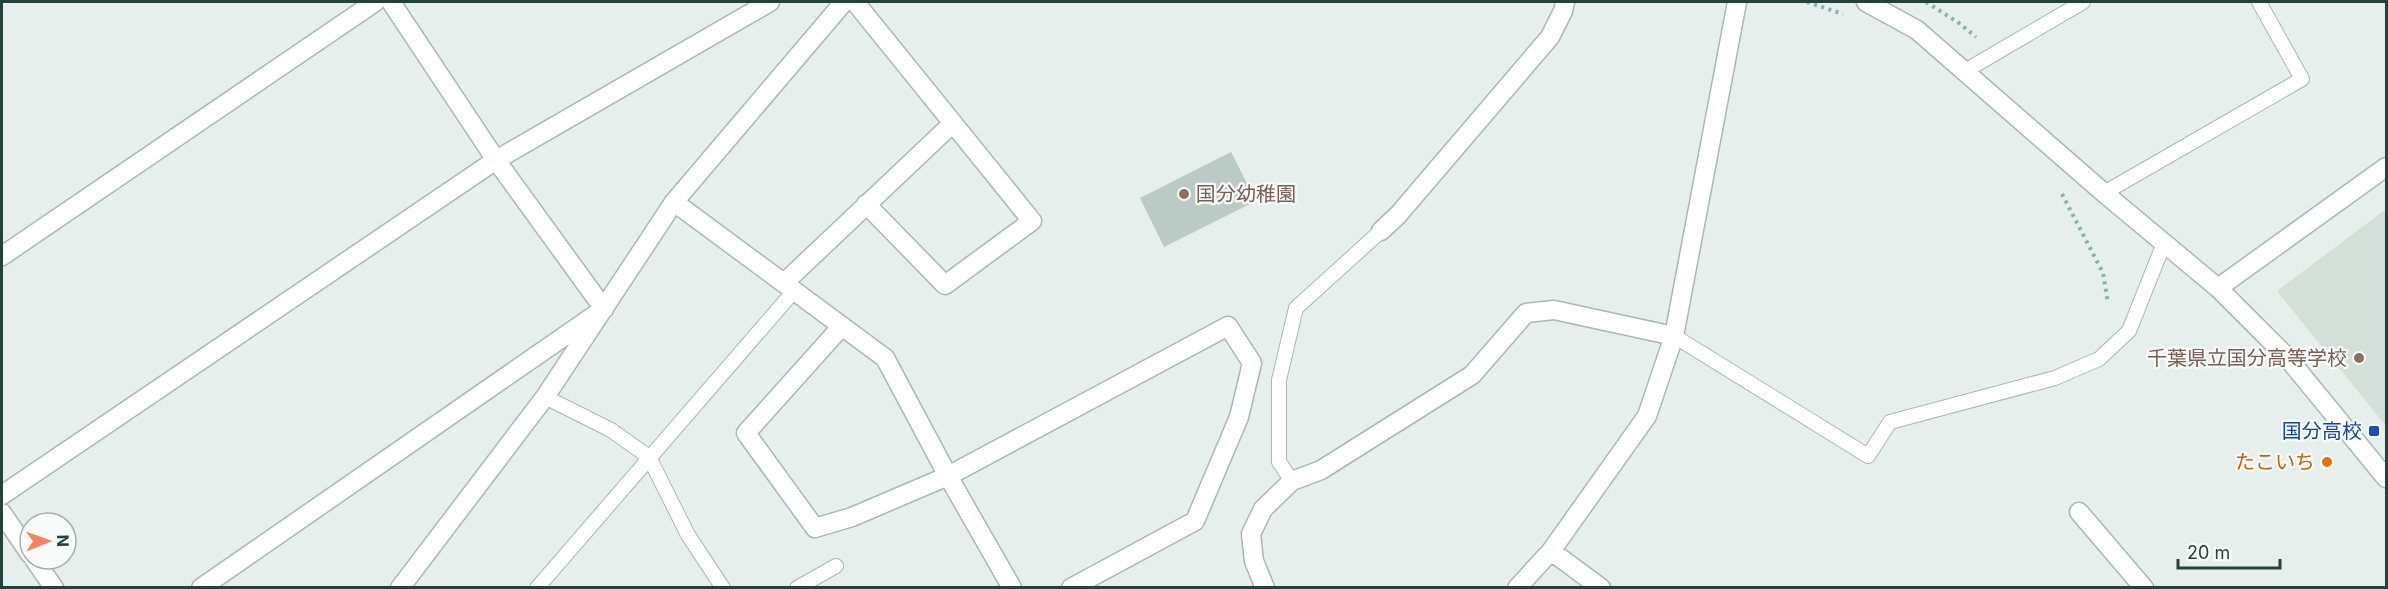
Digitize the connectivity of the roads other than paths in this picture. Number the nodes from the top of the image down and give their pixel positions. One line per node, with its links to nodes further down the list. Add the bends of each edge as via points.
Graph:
1 (375, 2): 20 (street)
2 (391, 2): 13 (street)
3 (770, 2): 13 (street)
4 (844, 2): 16 (street)
5 (855, 2): 12 (street)
6 (1565, 2): 18 (street, via 1550,37)
7 (1737, 2): 25 (street)
8 (1866, 2): 11 (street, via 1917,30)
9 (2083, 2): 11 (lane)
10 (2259, 2): 15 (lane, via 2302,79)
11 (1965, 71): 15 (street)
12 (953, 123): 17 (street); 17 (street, via 1032,221 945,285)
13 (496, 160): 23 (street); 31 (street)
14 (2386, 167): 22 (street)
15 (2104, 193): 19 (street)
16 (674, 202): 21 (street); 23 (street)
17 (866, 204): 21 (street)
18 (1381, 231): 30 (lane, via 1296,308 1279,380 1278,462)
19 (2164, 243): 22 (street); 25 (lane, via 2129,331 2099,359 2055,378 1890,422 1868,456)
20 (2, 256)
21 (789, 287): 24 (street); 27 (lane)
22 (2218, 288): 29 (street, via 2286,356)
23 (604, 309): 26 (street); 40 (street)
24 (842, 326): 28 (street, via 885,358); 28 (street, via 746,433 815,528 852,517)
25 (1674, 336): 30 (street, via 1554,310 1526,313 1472,375 1321,470); 35 (street, via 1647,416)
26 (545, 397): 27 (lane, via 611,430); 38 (street)
27 (649, 457): 41 (lane); 42 (lane, via 688,535)
28 (948, 476): 44 (street); 45 (street, via 1228,326 1252,363 1239,417 1196,521)
29 (2386, 478)
30 (1292, 482): 46 (street, via 1263,509 1251,534 1254,561)
31 (2, 495)
32 (2079, 512): 49 (street)
33 (2, 513): 34 (street)
34 (18, 536)
35 (1551, 551): 47 (street); 48 (street)
36 (836, 566): 43 (lane)
37 (42, 571): 39 (street)
38 (406, 585)
39 (54, 588)
40 (201, 588)
41 (537, 588)
42 (723, 588)
43 (797, 588)
44 (1012, 588)
45 (1071, 588)
46 (1265, 588)
47 (1517, 588)
48 (1601, 588)
49 (2144, 588)

